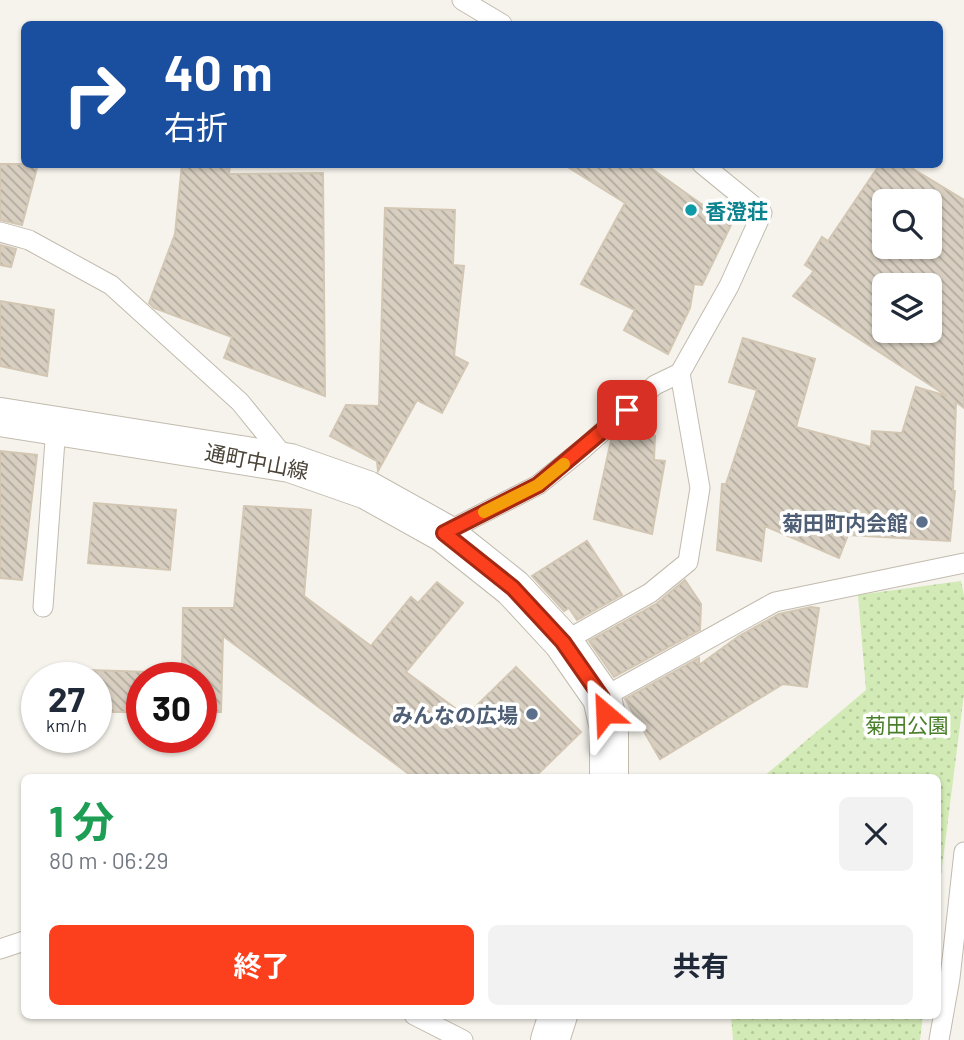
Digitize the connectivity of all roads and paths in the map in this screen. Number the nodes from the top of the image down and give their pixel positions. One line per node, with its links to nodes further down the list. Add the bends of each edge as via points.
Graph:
1 (462, 0): 2 (lane)
2 (497, 21)
3 (707, 168): 5 (lane, via 762,213 729,286)
4 (0, 232): 8 (lane, via 29,240 111,285 240,402)
5 (680, 373): 9 (lane, via 654,385 538,485); 12 (lane, via 700,488 688,562 650,593)
6 (0, 417): 7 (street, 通町中山線)
7 (55, 426): 8 (street, 通町中山線); 11 (lane)
8 (290, 463): 9 (street, 通町中山線, via 367,490)
9 (444, 533): 12 (street, 通町中山線, via 513,588)
10 (964, 563): 13 (lane, via 775,602)
11 (43, 607)
12 (563, 642): 13 (street, 通町中山線)
13 (602, 698): 14 (street, 通町中山線, via 609,728)
14 (609, 774)
15 (964, 852): 22 (lane)
16 (21, 942): 17 (lane)
17 (0, 948)
18 (422, 1019): 20 (lane)
19 (557, 1019): 21 (street)
20 (463, 1040)
21 (550, 1040)
22 (939, 1040)

